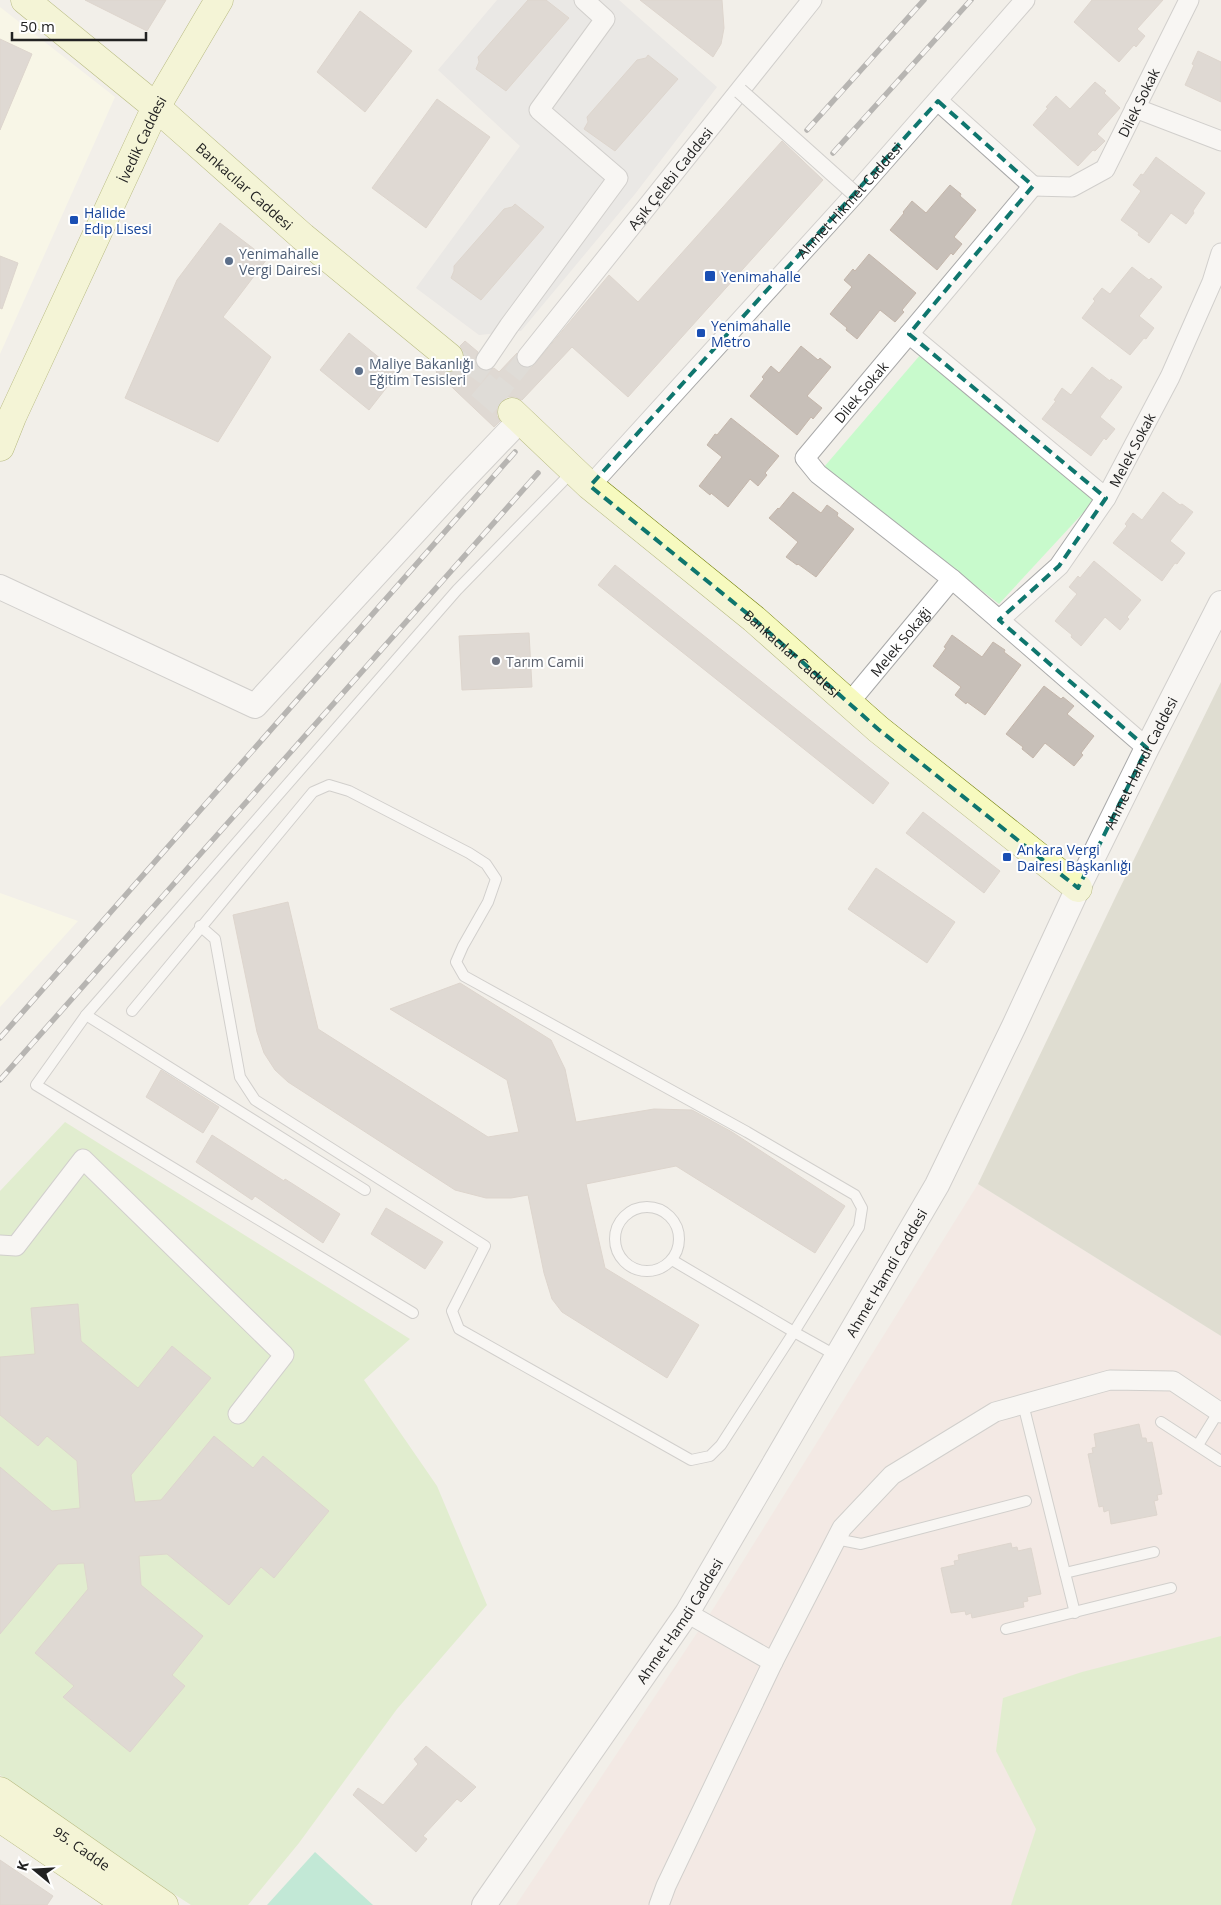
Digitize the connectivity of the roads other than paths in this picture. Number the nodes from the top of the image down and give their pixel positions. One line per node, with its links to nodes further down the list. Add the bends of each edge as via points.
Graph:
1 (25, 0): 9 (main road, Bankacılar Caddesi)
2 (219, 0): 9 (main road, İvedik Caddesi)
3 (584, 0): 18 (street, via 605,19 540,110 618,178)
4 (812, 0): 7 (street, Aşık Çelebi Caddesi)
5 (1025, 0): 8 (street, Ahmet Hikmet Caddesi)
6 (1189, 0): 10 (street, Dilek Sokak)
7 (740, 91): 13 (street, bridge); 17 (street, Aşık Çelebi Caddesi)
8 (938, 101): 12 (street); 13 (street, Ahmet Hikmet Caddesi)
9 (156, 107): 16 (main road, Bankacılar Caddesi, via 303,236); 19 (main road, İvedik Caddesi)
10 (1135, 108): 11 (street); 12 (street, Dilek Sokak, via 1105,169 1072,187)
11 (1221, 141)
12 (1033, 186): 15 (street, Dilek Sokak)
13 (855, 194): 22 (street, Ahmet Hikmet Caddesi)
14 (1221, 253): 23 (street, Melek Sokak, via 1212,282 1170,377)
15 (909, 334): 23 (street); 24 (street, Dilek Sokak, via 805,458 818,474)
16 (450, 357)
17 (527, 357)
18 (486, 360)
19 (6, 416): 21 (main road, İvedik Caddesi)
20 (516, 416): 22 (main road, Bankacılar Caddesi); 25 (street, via 458,485 255,706)
21 (0, 447)
22 (582, 478): 28 (main road, Bankacılar Caddesi, via 754,618); 33 (lane, via 457,590)
23 (1106, 498): 27 (street, Melek Sokak, via 1059,566)
24 (952, 579): 27 (street, Dilek Sokak); 28 (street, Melek Sokaği)
25 (0, 587)
26 (1221, 603): 29 (street, Ahmet Hamdi Caddesi)
27 (999, 620): 29 (street, Dilek Sokak)
28 (849, 703): 30 (main road, Bankacılar Caddesi)
29 (1147, 748): 30 (street, Ahmet Hamdi Caddesi)
30 (1078, 888): 39 (street, Ahmet Hamdi Caddesi, via 937,1185)
31 (200, 926): 32 (lane); 38 (lane, via 215,939 240,1077 256,1100 485,1246 452,1311 459,1329 691,1460 710,1456 721,1445); 38 (lane, via 313,792 329,785 349,791 486,864 496,880 456,962 464,976 855,1195 862,1208 859,1227)
32 (132, 1010)
33 (86, 1015): 34 (lane); 37 (lane, via 36,1085)
34 (365, 1190)
35 (0, 1245): 42 (street, via 16,1246 82,1159 284,1355)
36 (672, 1260): 36 (lane, via 648,1271 630,1266 617,1251 619,1222 641,1207 650,1206 667,1213 673,1219 679,1236 677,1252); 38 (lane)
37 (413, 1313)
38 (794, 1332): 39 (lane)
39 (838, 1356): 51 (street, Ahmet Hamdi Caddesi)
40 (1024, 1404): 41 (street, via 1110,1380 1174,1381); 47 (street, via 995,1412 892,1475 842,1528); 49 (lane)
41 (1220, 1412): 44 (lane)
42 (238, 1414)
43 (1161, 1422): 44 (lane)
44 (1198, 1445): 45 (lane)
45 (1221, 1460)
46 (1026, 1501): 47 (lane, via 861,1544)
47 (836, 1539): 54 (street)
48 (1154, 1552): 49 (lane)
49 (1065, 1574): 52 (lane)
50 (1171, 1588): 52 (lane)
51 (687, 1613): 54 (street); 59 (street, Ahmet Hamdi Caddesi)
52 (1075, 1613): 53 (lane)
53 (1006, 1629)
54 (773, 1662): 60 (street)
55 (0, 1792): 58 (main road, 95. Cadde)
56 (0, 1818): 57 (main road, 95. Cadde)
57 (128, 1905)
58 (164, 1905)
59 (484, 1905)
60 (659, 1905)

